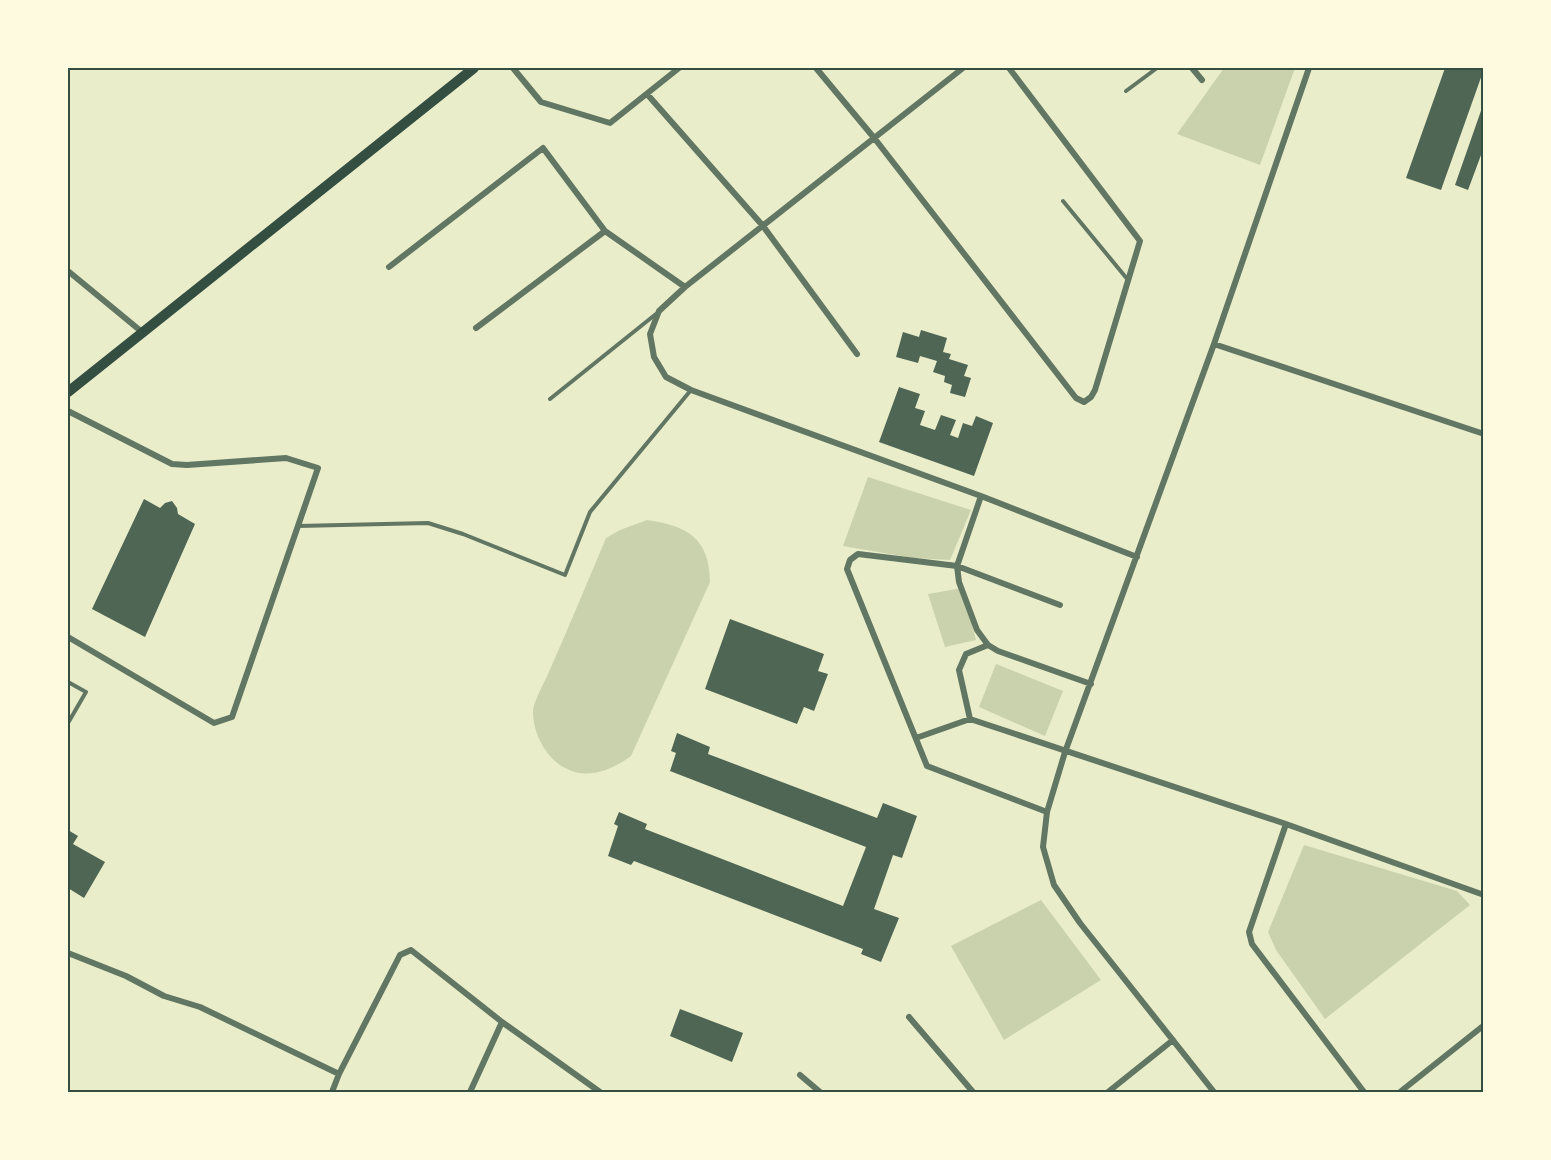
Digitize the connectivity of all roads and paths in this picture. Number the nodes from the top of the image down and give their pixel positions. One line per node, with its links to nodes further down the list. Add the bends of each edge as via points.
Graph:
1 (474, 68): 23 (main road)
2 (513, 68): 12 (street, via 541,102 610,123)
3 (679, 68): 12 (street)
4 (816, 68): 13 (street)
5 (963, 68): 13 (street)
6 (1009, 68): 19 (street, via 1140,242)
7 (1157, 68): 11 (lane)
8 (1192, 68): 10 (street)
9 (1309, 68): 24 (street)
10 (1202, 80)
11 (1126, 91)
12 (647, 94): 15 (street)
13 (875, 139): 15 (street); 19 (street, via 1076,398 1084,402 1095,390)
14 (1064, 201): 19 (lane)
15 (763, 226): 20 (street); 25 (street)
16 (605, 231): 17 (street, via 543,148); 20 (street); 22 (street)
17 (388, 267)
18 (68, 271): 23 (street)
19 (1128, 281)
20 (685, 287): 21 (street)
21 (659, 311): 26 (street, via 651,334 654,357 666,377); 28 (lane)
22 (476, 328)
23 (142, 332): 27 (main road)
24 (1214, 344): 30 (street); 33 (street)
25 (857, 354)
26 (691, 390): 31 (street); 32 (lane, via 590,512 565,575 428,523)
27 (68, 392)
28 (550, 399)
29 (68, 411): 32 (street, via 171,464 286,458 318,468)
30 (1484, 434)
31 (981, 496): 33 (street); 34 (street)
32 (297, 526): 36 (street, via 232,717 214,723)
33 (1137, 557): 39 (street)
34 (957, 566): 35 (street); 37 (street, via 977,630); 42 (street, via 858,554 847,569)
35 (1060, 605)
36 (68, 637)
37 (988, 645): 39 (street); 40 (street, via 966,654 959,670)
38 (68, 682): 41 (lane, via 86,692)
39 (1091, 684): 43 (street)
40 (970, 719): 42 (street); 43 (street)
41 (68, 723)
42 (916, 738): 44 (street, via 927,766)
43 (1065, 752): 44 (street); 45 (street)
44 (1047, 812): 51 (street, via 1043,847 1054,885)
45 (1286, 824): 46 (street); 61 (street, via 1249,932 1252,944)
46 (1484, 895)
47 (68, 954): 52 (street, via 126,976 164,996 200,1007)
48 (909, 1017): 58 (street)
49 (501, 1022): 52 (street, via 411,950 400,955); 55 (street); 56 (street)
50 (1483, 1026): 62 (street)
51 (1173, 1040): 59 (street); 60 (street)
52 (339, 1074): 54 (street)
53 (800, 1075): 57 (street)
54 (332, 1092)
55 (470, 1092)
56 (600, 1092)
57 (820, 1092)
58 (973, 1092)
59 (1108, 1092)
60 (1215, 1092)
61 (1364, 1092)
62 (1400, 1092)

